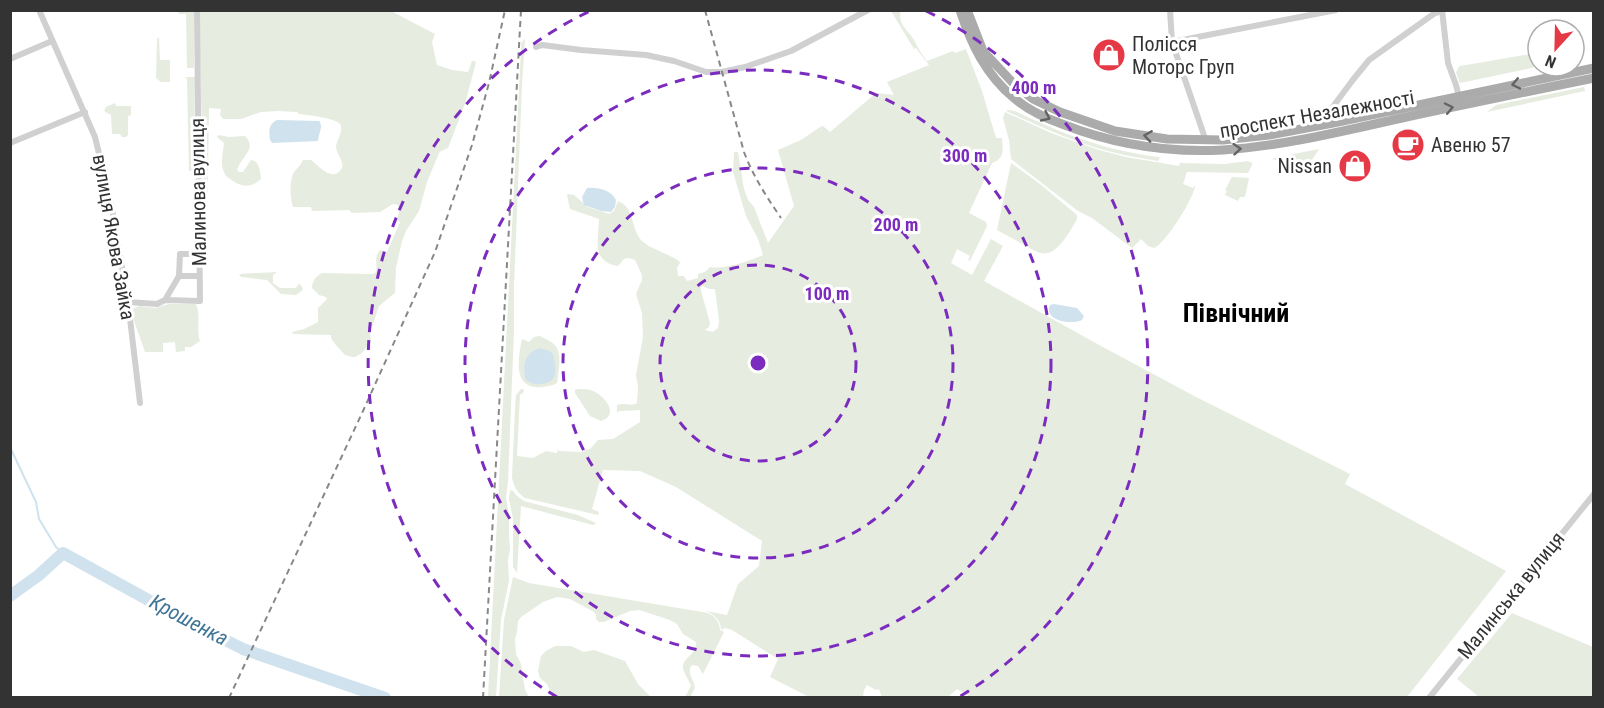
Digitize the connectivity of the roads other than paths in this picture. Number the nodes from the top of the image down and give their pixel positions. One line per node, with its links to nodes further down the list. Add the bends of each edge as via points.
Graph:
1 (39, 10): 9 (street, вулиця Якова Зайка)
2 (197, 10): 20 (street, Малинова вулиця)
3 (868, 10): 11 (street, via 791,51 722,72 706,72 646,55)
4 (960, 10): 14 (main road, проспект Незалежності, one-way to 14, via 983,63 1002,87 1026,107 1106,139 1163,148 1222,150 1263,145)
5 (967, 10): 18 (main road, проспект Незалежності, one-way to 5, via 1114,131 1046,106 1024,93 990,59)
6 (1170, 10): 10 (street)
7 (1336, 10): 10 (street)
8 (1442, 11): 15 (street, via 1448,63); 17 (street, via 1370,60 1332,108)
9 (52, 40): 12 (street); 16 (street, вулиця Якова Зайка)
10 (1172, 42): 18 (street)
11 (536, 47)
12 (10, 59)
13 (1593, 68): 15 (main road, проспект Незалежності, one-way to 15)
14 (1593, 78)
15 (1459, 97): 17 (main road, проспект Незалежності)
16 (85, 112): 19 (street); 24 (street, вулиця Якова Зайка, via 111,203)
17 (1333, 123): 18 (main road, проспект Незалежності)
18 (1206, 141)
19 (10, 143)
20 (199, 254): 21 (street, via 180,254); 22 (street, Малинова вулиця)
21 (179, 276): 22 (street); 23 (street)
22 (199, 276): 23 (street, Малинова вулиця, via 200,301)
23 (165, 300): 24 (street, Малинова вулиця, via 157,304)
24 (128, 302): 25 (street, вулиця Якова Зайка)
25 (140, 403)
26 (1593, 494): 27 (street, Малинська вулиця)
27 (1429, 698)

